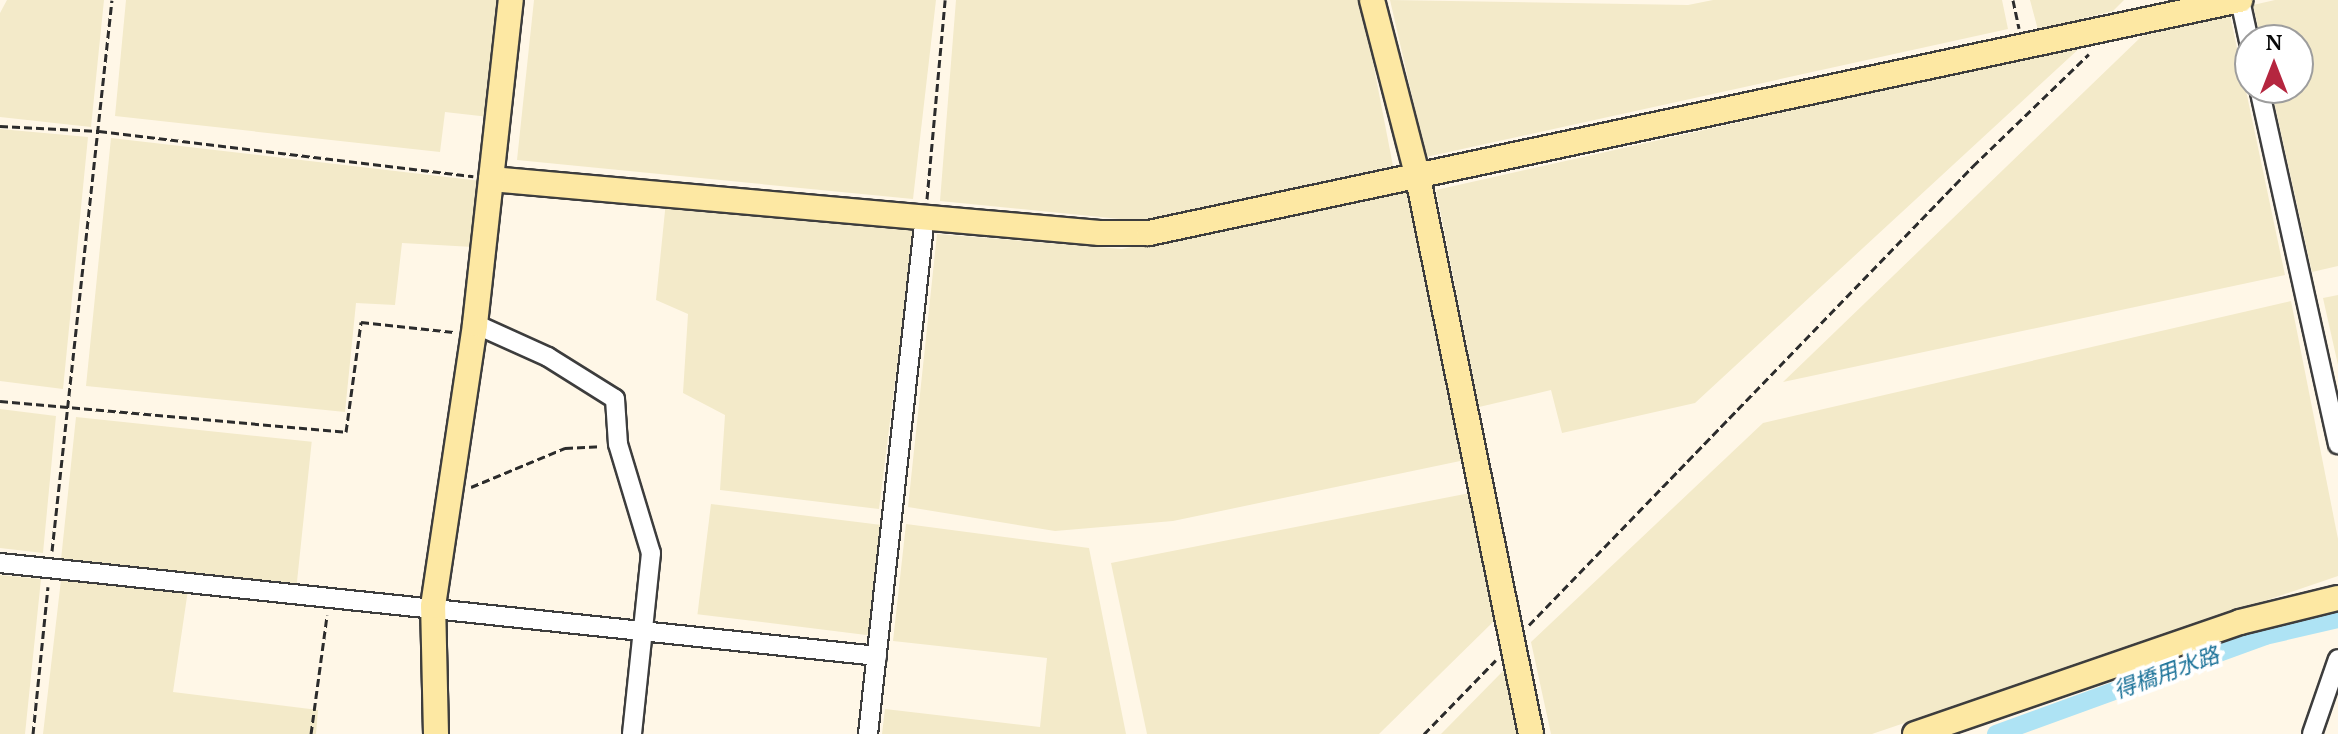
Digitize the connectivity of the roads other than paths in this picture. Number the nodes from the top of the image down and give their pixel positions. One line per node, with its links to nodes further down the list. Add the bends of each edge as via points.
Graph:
1 (511, 0): 7 (street)
2 (1372, 0): 6 (street)
3 (2240, 0): 4 (street); 6 (street)
4 (2245, 24)
5 (2263, 104): 10 (street)
6 (1418, 178): 8 (street, via 1149,233); 20 (street)
7 (491, 179): 8 (street); 9 (street)
8 (925, 216): 15 (street)
9 (474, 329): 13 (street); 14 (street, via 548,357 615,399 618,444 651,553)
10 (2338, 444)
11 (0, 563): 13 (street)
12 (2338, 598): 21 (street, via 2240,622)
13 (433, 606): 14 (street); 17 (street)
14 (643, 632): 15 (street); 18 (street)
15 (877, 656): 19 (street)
16 (2338, 659): 22 (street)
17 (436, 734)
18 (632, 734)
19 (868, 734)
20 (1531, 734)
21 (1915, 734)
22 (2312, 734)

